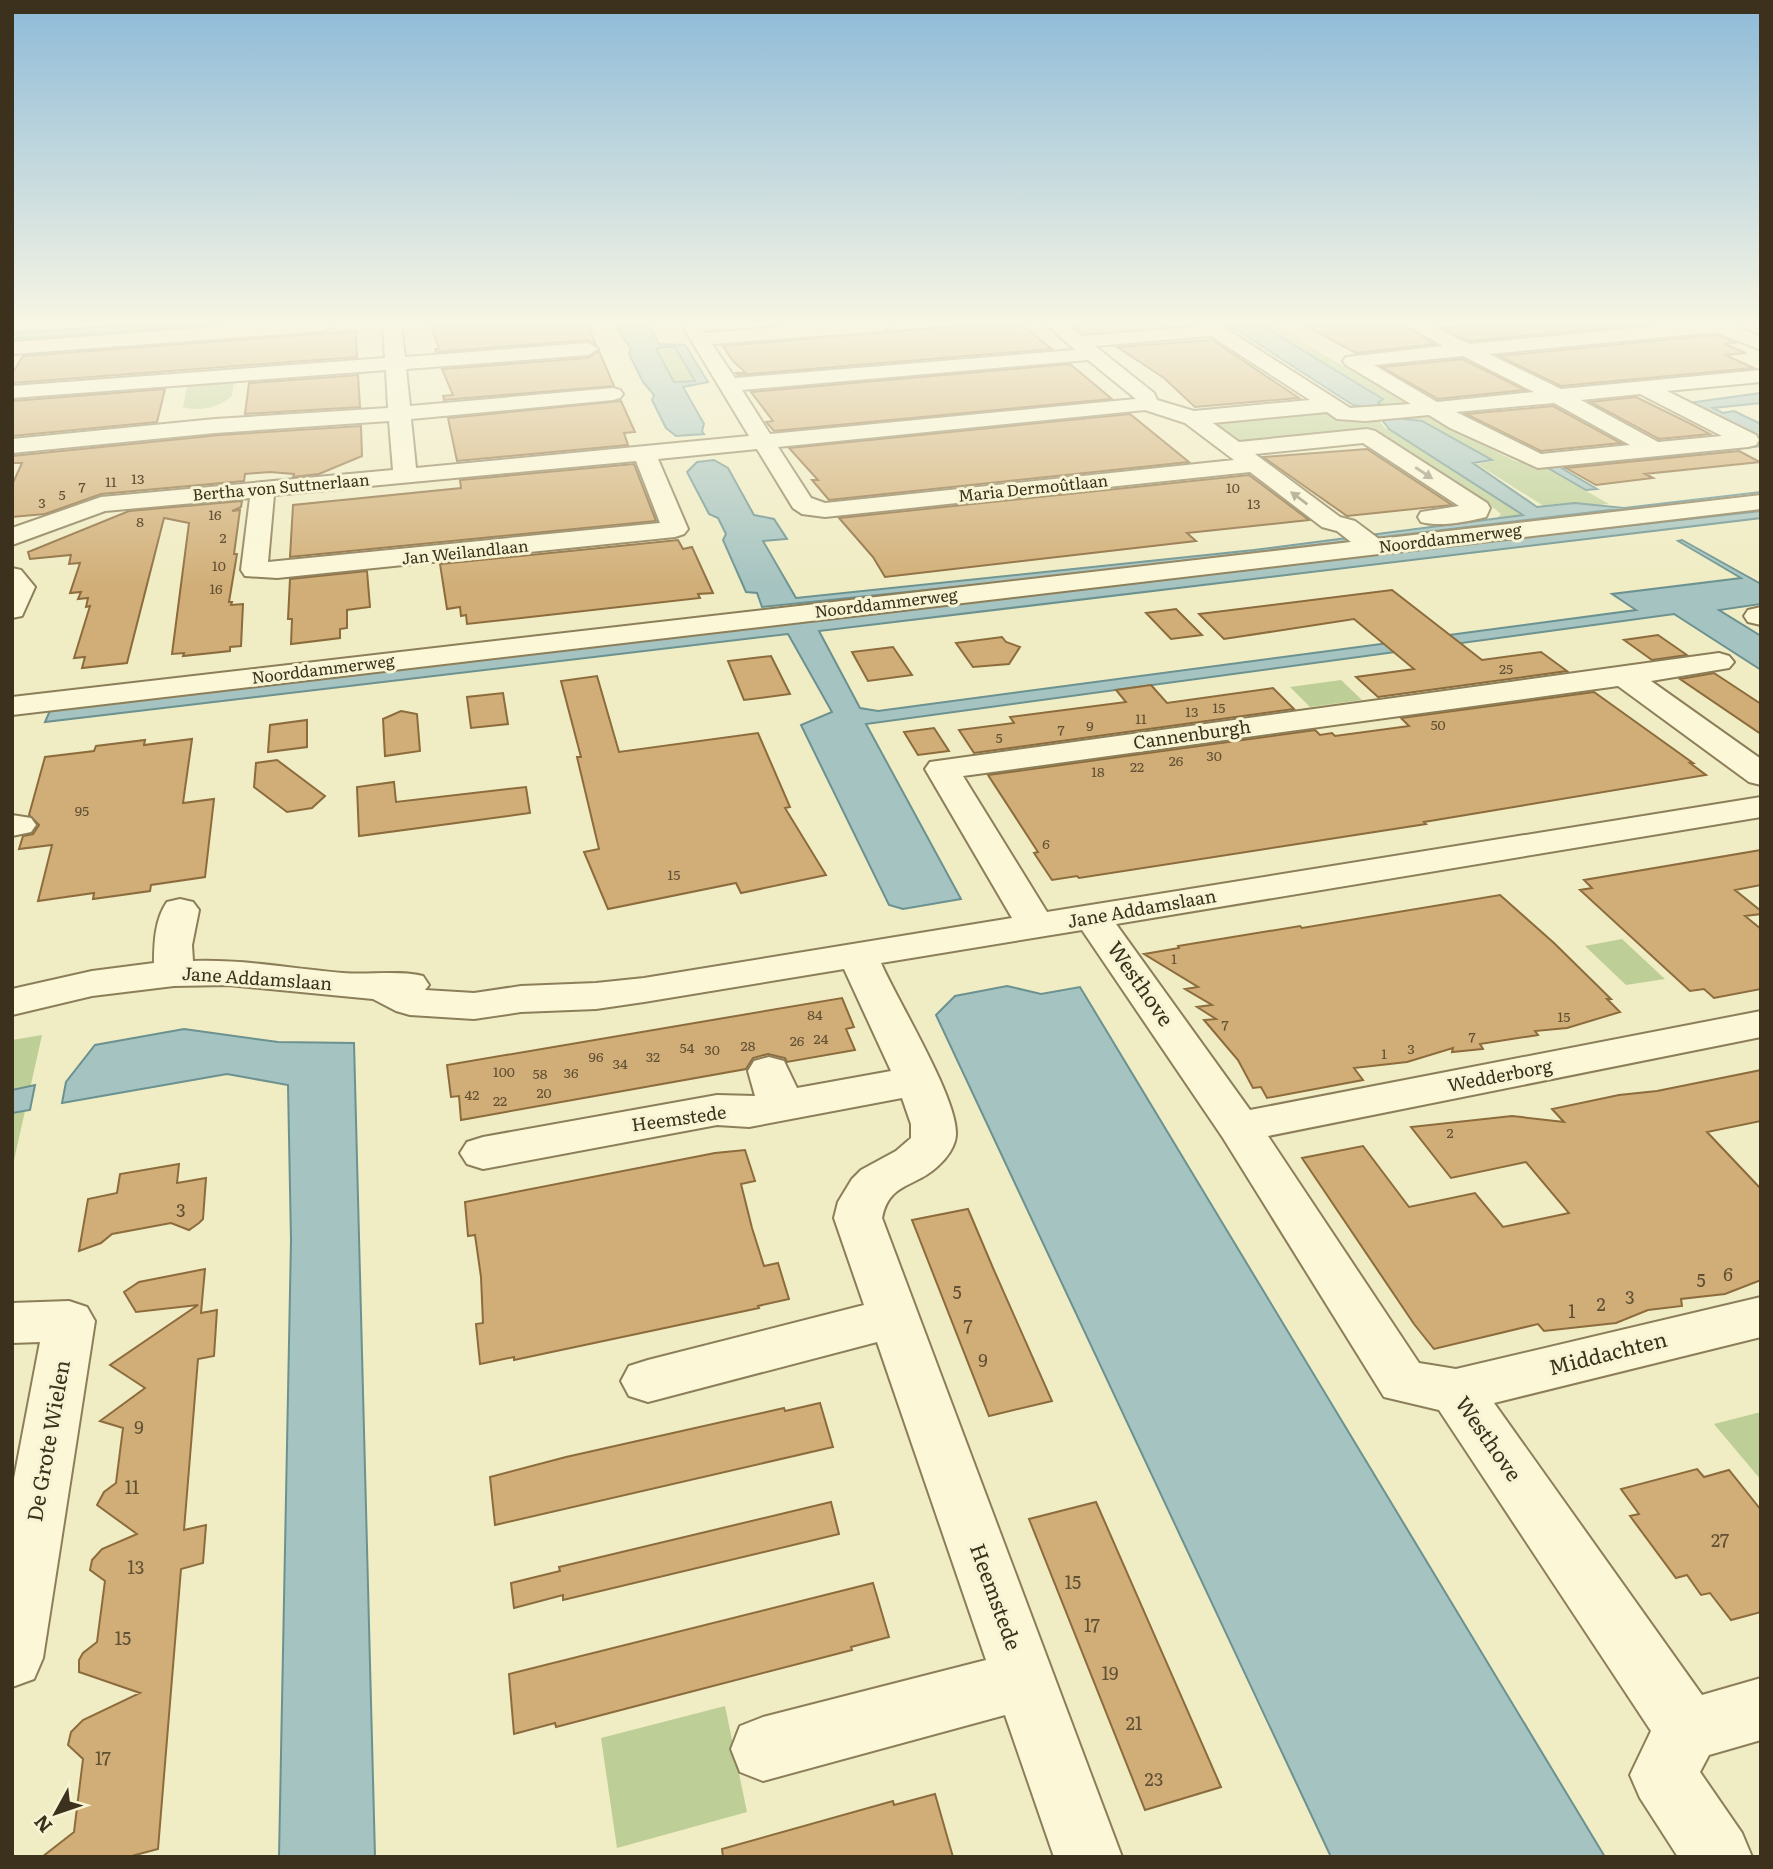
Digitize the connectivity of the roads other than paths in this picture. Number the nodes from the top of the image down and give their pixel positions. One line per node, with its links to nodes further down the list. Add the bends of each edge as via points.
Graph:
1 (238, 412): 15 (street)
2 (409, 412): 12 (street)
3 (746, 412): 16 (street)
4 (1071, 412): 16 (street, Bertha von Suttnerlaan)
5 (1175, 412): 13 (street)
6 (1253, 412): 13 (street)
7 (1342, 412): 14 (street)
8 (1400, 412): 14 (street)
9 (1440, 412): 19 (street, via 1538,461)
10 (1587, 412): 19 (street)
11 (1705, 412): 19 (street, via 1748,440)
12 (400, 413): 15 (street); 22 (street)
13 (1193, 418): 18 (street)
14 (1366, 426): 18 (street); 25 (street, one-way to 25, via 1478,508 1477,512)
15 (236, 427): 17 (street)
16 (763, 442): 20 (street, Bertha von Suttnerlaan); 21 (street, Maria Dermoûtlaan, via 802,503 825,510)
17 (12, 446)
18 (1235, 449): 21 (street)
19 (1657, 451)
20 (644, 453): 22 (street, Bertha von Suttnerlaan); 23 (street, Jan Weilandlaan, via 675,529 254,570)
21 (1255, 465): 26 (street, one-way to 21, via 1331,522)
22 (405, 476): 23 (street, Bertha von Suttnerlaan)
23 (263, 489): 27 (street, Bertha von Suttnerlaan, via 101,504)
24 (1761, 502): 26 (street, Noorddammerweg)
25 (1412, 519)
26 (1365, 534): 32 (street, Noorddammerweg)
27 (12, 537)
28 (12, 576): 29 (street, via 21,587)
29 (12, 610)
30 (1720, 662): 31 (street, Cannenburgh)
31 (1624, 676): 33 (street); 36 (street, Cannenburgh, via 942,769)
32 (12, 706)
33 (1760, 800): 35 (street, Jane Addamslaan)
34 (180, 911): 38 (street, via 173,945)
35 (1092, 917): 36 (street, Jane Addamslaan); 42 (street, Westhove)
36 (1036, 926): 37 (street, Jane Addamslaan)
37 (858, 955): 38 (street, Jane Addamslaan, via 632,992 474,1006 410,1002 383,988 230,973); 41 (street, Heemstede)
38 (174, 973): 39 (street, Jane Addamslaan)
39 (25, 995)
40 (1761, 1024): 42 (street, Wedderborg)
41 (915, 1081): 43 (street, Heemstede, via 775,1089 749,1112 717,1110); 44 (street, Heemstede, via 932,1122 932,1144 881,1178 859,1202 858,1218)
42 (1239, 1127): 48 (street, Westhove, via 1403,1382)
43 (484, 1153)
44 (895, 1317): 47 (street); 50 (street, Heemstede)
45 (1761, 1317): 48 (street, Middachten)
46 (12, 1323): 49 (street, De Grote Wielen, via 69,1321)
47 (648, 1381)
48 (1456, 1391): 52 (street, Westhove)
49 (12, 1658)
50 (1024, 1679): 53 (street); 54 (street, Heemstede)
51 (1761, 1709): 52 (street)
52 (1688, 1730): 55 (street, via 1663,1775)
53 (763, 1749)
54 (1088, 1857)
55 (1718, 1857)

